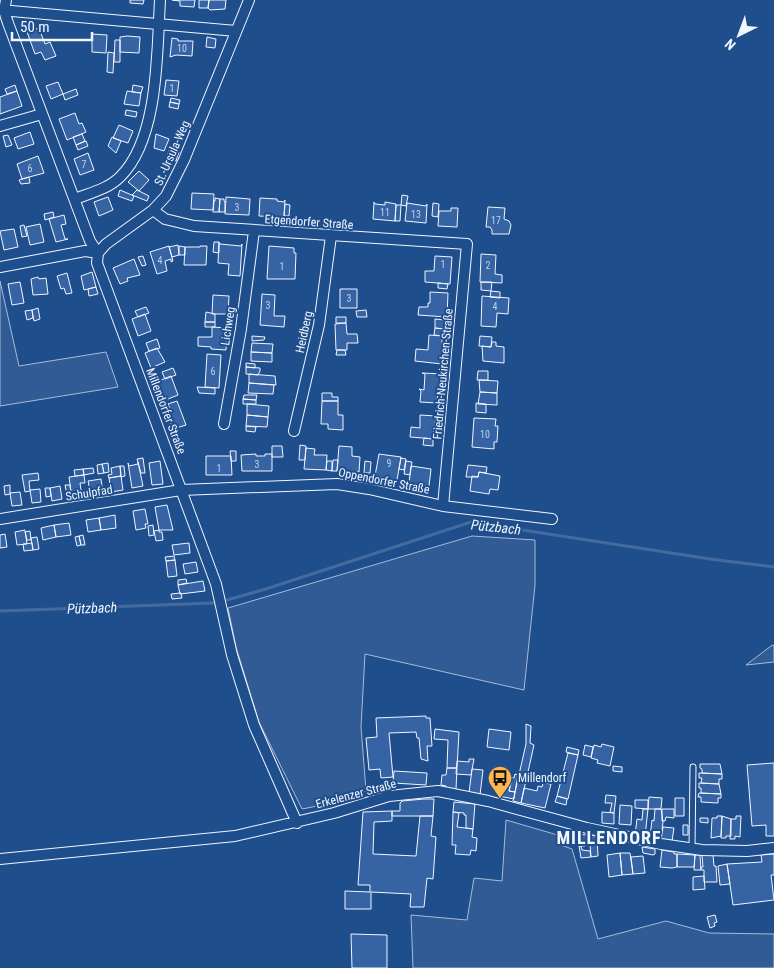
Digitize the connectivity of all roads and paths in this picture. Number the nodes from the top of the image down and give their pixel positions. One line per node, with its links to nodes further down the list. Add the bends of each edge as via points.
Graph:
1 (160, 0): 4 (street)
2 (249, 0): 5 (street, St.-Ursula-Weg)
3 (4, 7): 4 (street); 6 (street, Millendorfer Straße)
4 (159, 23): 5 (street); 8 (street, via 154,94 142,141 120,177 106,187)
5 (236, 30): 9 (street, St.-Ursula-Weg, via 184,160 166,196)
6 (42, 114): 7 (street); 8 (street, Millendorfer Straße)
7 (0, 126)
8 (75, 199): 13 (street, Millendorfer Straße, via 90,241)
9 (153, 210): 10 (street, Etgendorfer Straße, via 165,219 194,226); 13 (street, St.-Ursula-Weg)
10 (254, 230): 11 (street, Etgendorfer Straße); 15 (street, Lichweg)
11 (331, 236): 12 (street, Etgendorfer Straße); 16 (street, Heidberg, via 319,325)
12 (467, 244): 18 (street, Friedrich-Neukirchen-Straße)
13 (98, 252): 14 (street, via 84,251); 17 (street, Millendorfer Straße, via 98,262 110,298)
14 (0, 267)
15 (224, 424)
16 (294, 431)
17 (181, 490): 18 (street, Oppendorfer Straße, via 337,484); 19 (street, Schulpfad); 22 (street, Millendorfer Straße, via 219,594 232,655 251,716)
18 (443, 506): 20 (street, Oppendorfer Straße)
19 (0, 519)
20 (552, 519)
21 (693, 767): 24 (lane)
22 (297, 823): 24 (street, Erkelenzer Straße, via 389,796 438,791 588,828); 25 (street, Erkelenzer Straße, via 235,836)
23 (774, 848): 24 (street, Erkelenzer Straße, via 747,851)
24 (692, 849)
25 (0, 859)

